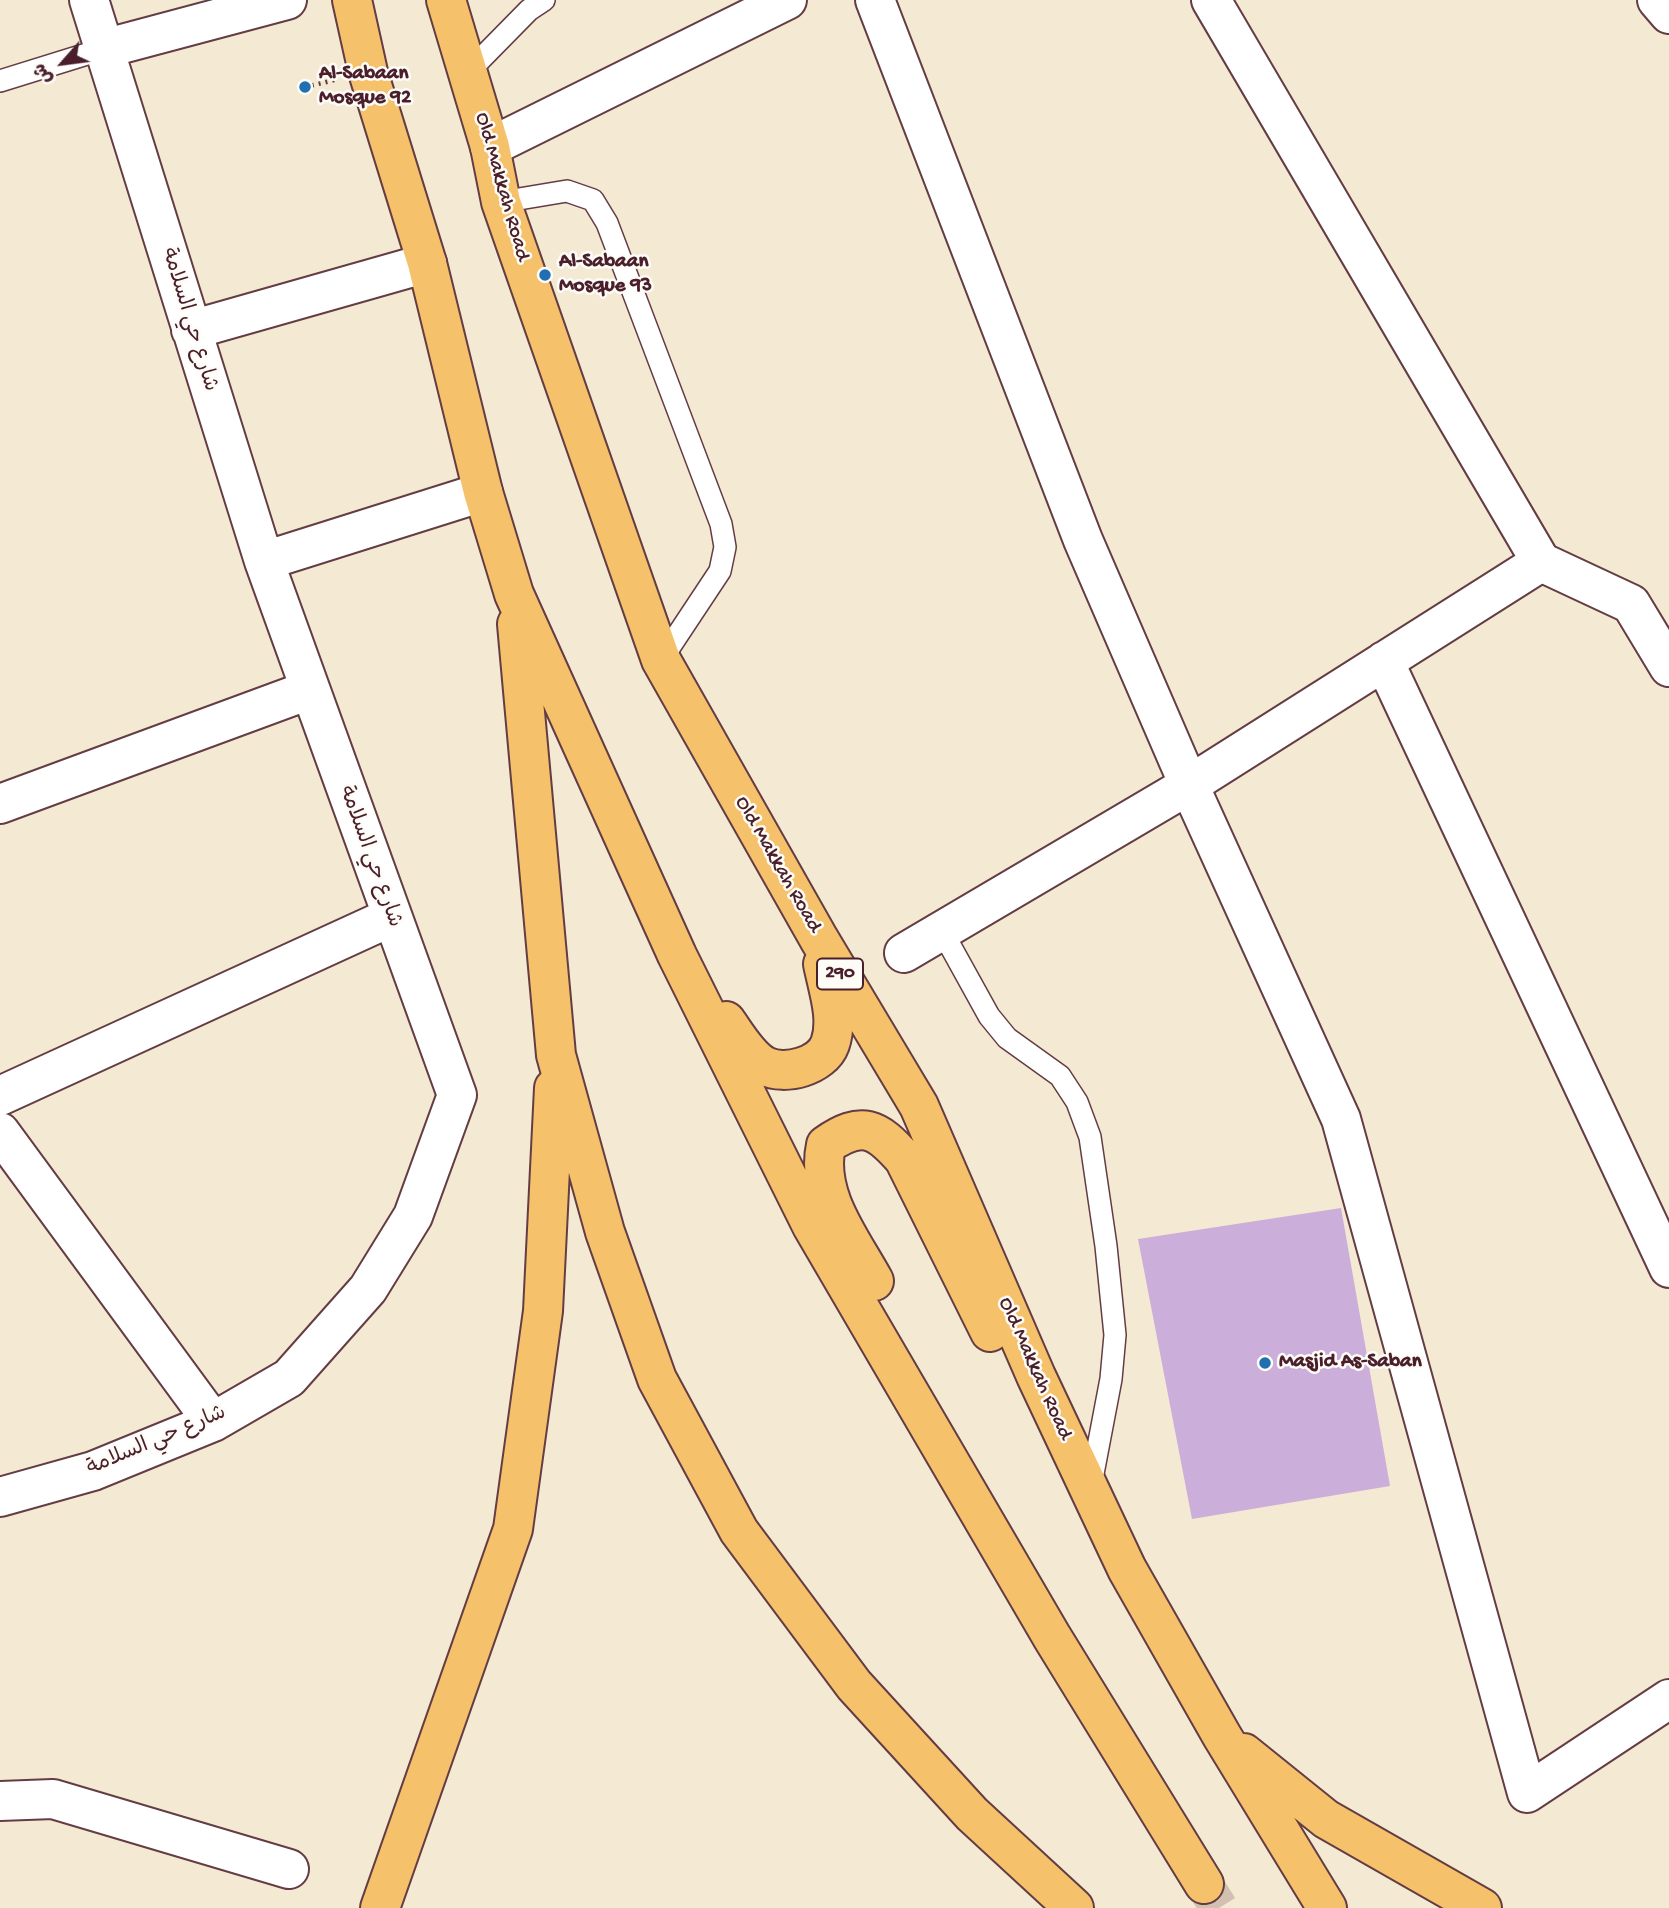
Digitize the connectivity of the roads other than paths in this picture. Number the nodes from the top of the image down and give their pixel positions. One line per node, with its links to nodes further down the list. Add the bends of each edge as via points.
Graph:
1 (89, 0): 11 (street, شارع حي السلامة)
2 (287, 0): 11 (street)
3 (352, 0): 16 (highway, via 368,72)
4 (446, 0): 12 (highway, Old Makkah Road / 290)
5 (544, 0): 12 (lane)
6 (786, 0): 14 (street)
7 (875, 0): 28 (street, via 1083,540)
8 (1211, 0): 20 (street)
9 (1657, 0): 10 (street)
10 (1669, 14)
11 (103, 49): 13 (lane); 17 (street, شارع حي السلامة)
12 (469, 71): 14 (highway, Old Makkah Road / 290)
13 (0, 81)
14 (490, 147): 15 (highway, Old Makkah Road / 290)
15 (500, 201): 24 (highway, Old Makkah Road / 290); 24 (lane, via 567,191 593,200 607,223 721,524 725,547 720,571)
16 (427, 263): 17 (street); 18 (highway)
17 (191, 330): 19 (street, شارع حي السلامة)
18 (483, 492): 19 (street); 21 (highway)
19 (264, 561): 27 (street, شارع حي السلامة)
20 (1541, 562): 22 (street); 25 (street)
21 (514, 594): 34 (highway); 35 (highway)
22 (1631, 604): 23 (street); 26 (street)
23 (1669, 621)
24 (661, 660): 32 (highway, Old Makkah Road / 290)
25 (1384, 661): 28 (street); 38 (street)
26 (1669, 667)
27 (309, 690): 29 (street); 30 (street, شارع حي السلامة)
28 (1189, 785): 31 (street); 44 (street, via 1341,1119 1527,1793)
29 (0, 804)
30 (391, 917): 36 (street); 39 (street, شارع حي السلامة, via 457,1095 412,1216 368,1289 289,1378)
31 (942, 931): 33 (street); 40 (lane, via 989,1016 1007,1038 1060,1076 1077,1102 1090,1137 1115,1335)
32 (818, 939): 34 (highway, via 834,1018 830,1046 814,1063 790,1070 765,1066 745,1046); 40 (highway, Old Makkah Road / 290, via 919,1106)
33 (904, 953)
34 (677, 955): 43 (highway, via 812,1226)
35 (556, 1055): 49 (highway, via 544,1311 513,1529); 50 (highway, via 605,1232 657,1379 739,1531 853,1685 972,1814)
36 (0, 1096)
37 (0, 1132): 39 (street)
38 (1669, 1268)
39 (213, 1422): 41 (street, شارع حي السلامة, via 93,1471)
40 (1089, 1493): 42 (highway, Old Makkah Road / 290)
41 (0, 1497)
42 (1127, 1569): 43 (highway, via 1081,1517 904,1159 887,1140 864,1128 845,1132 826,1145 822,1163 826,1194 923,1370); 45 (highway, Old Makkah Road / 290)
43 (1016, 1575): 48 (highway)
44 (1669, 1699)
45 (1222, 1736): 51 (highway, Old Makkah Road / 290); 52 (highway, via 1326,1819)
46 (0, 1801): 47 (street, via 54,1798)
47 (289, 1868)
48 (1204, 1884)
49 (380, 1908)
50 (1074, 1908)
51 (1328, 1908)
52 (1482, 1908)

